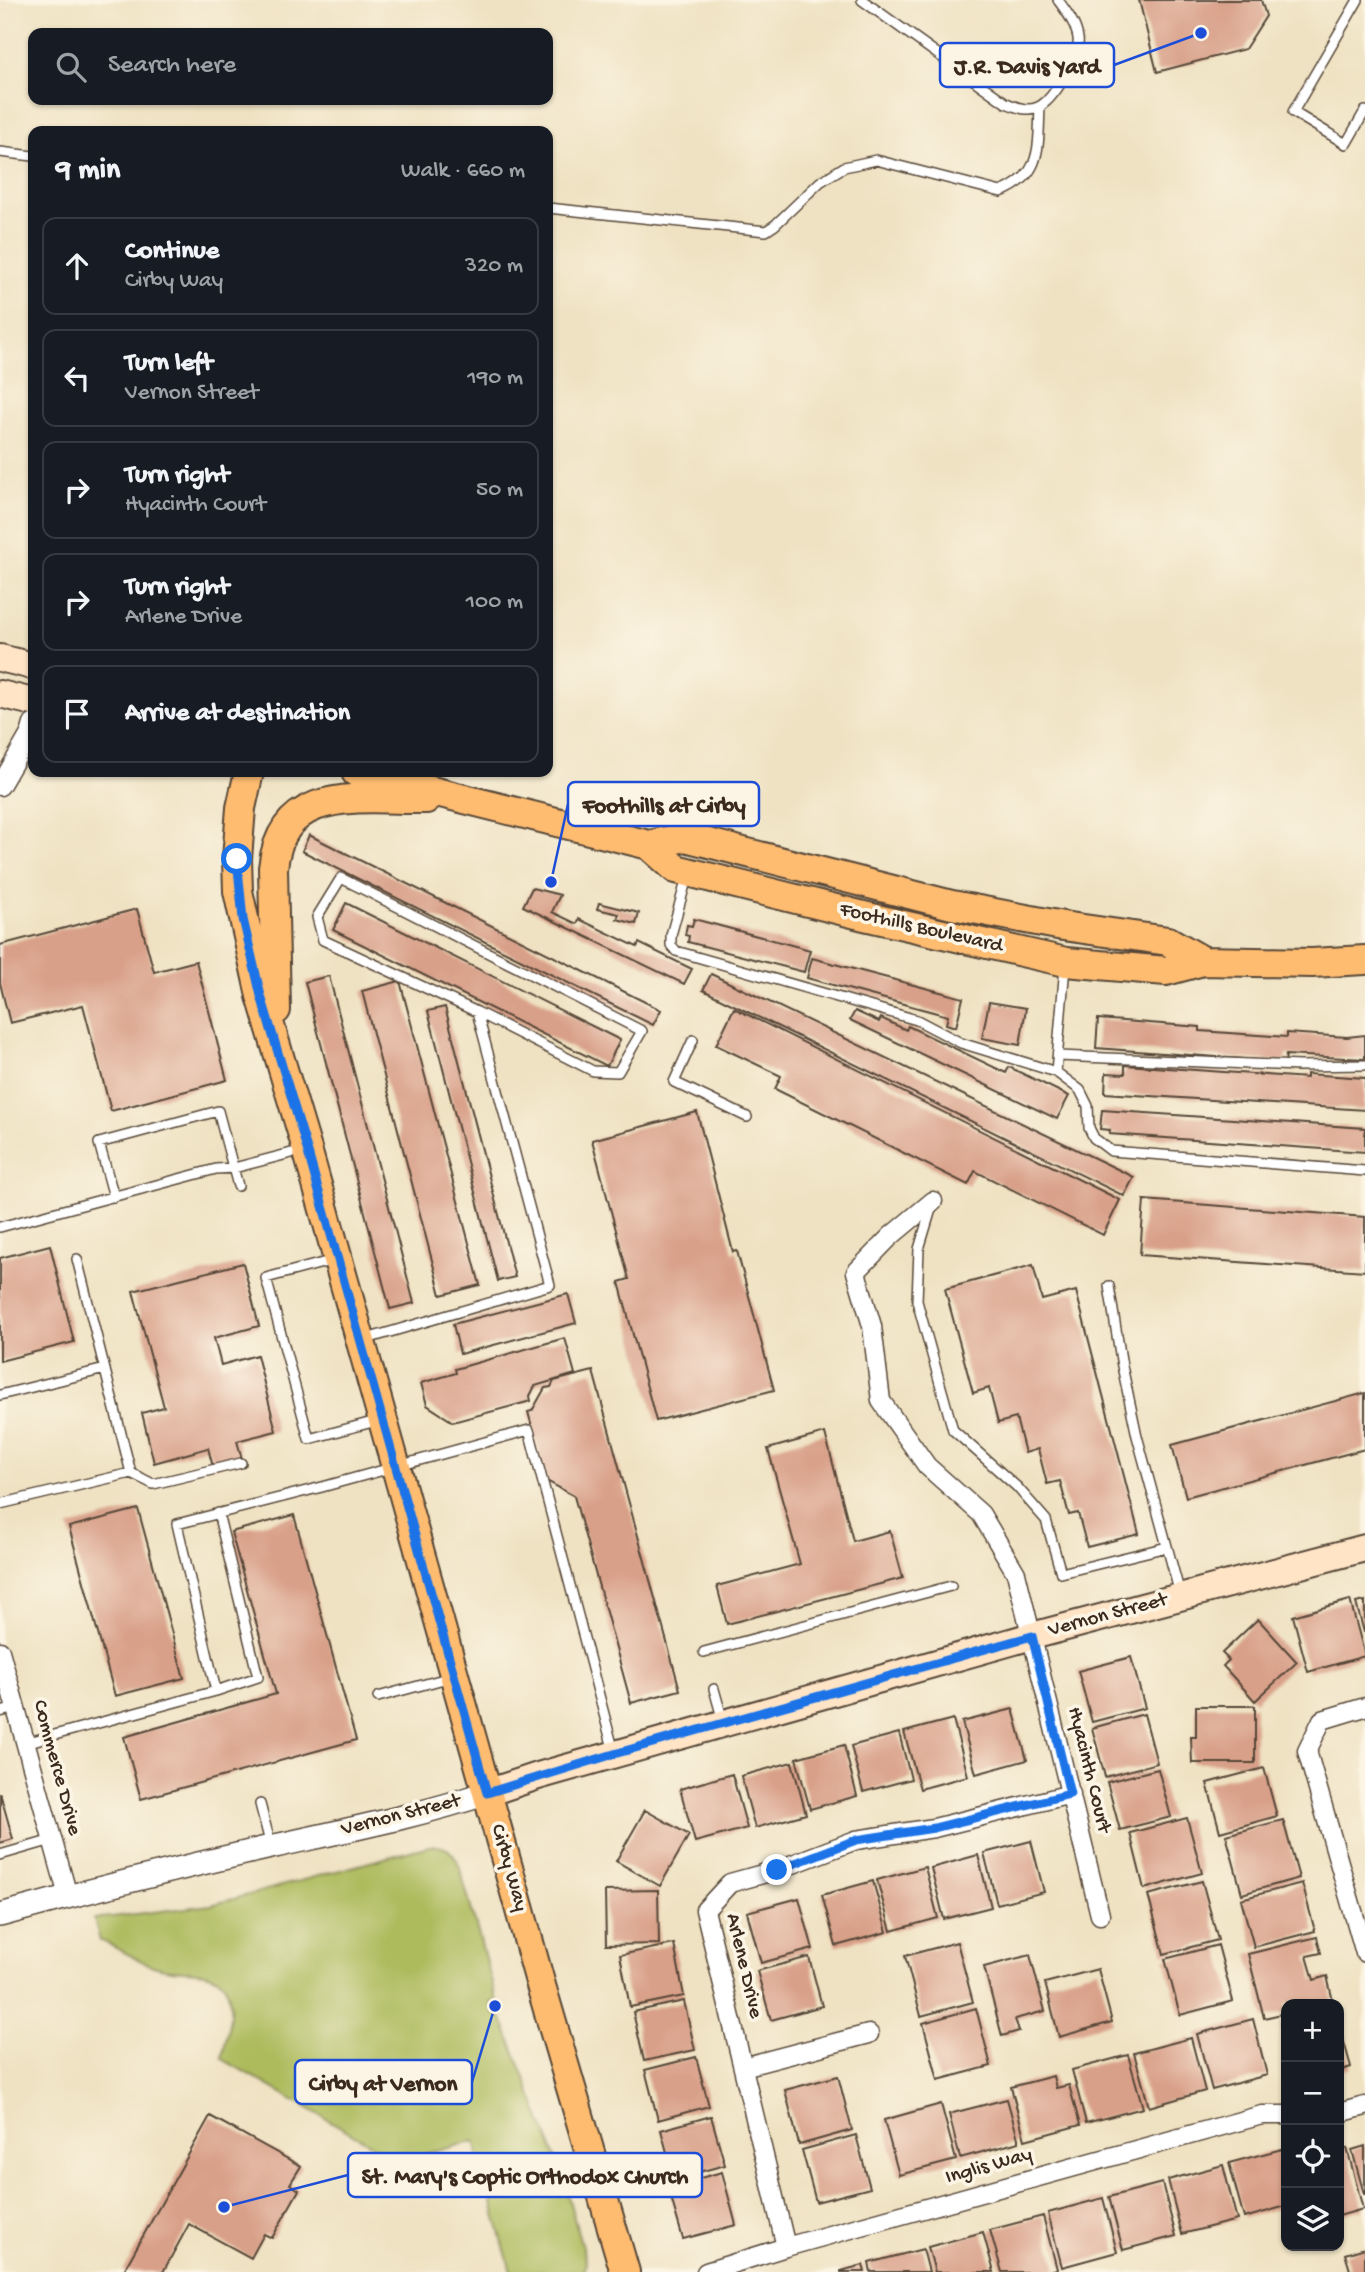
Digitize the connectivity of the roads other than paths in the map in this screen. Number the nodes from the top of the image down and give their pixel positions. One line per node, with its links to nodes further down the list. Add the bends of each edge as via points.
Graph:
1 (862, 0): 4 (lane, via 1006,103 1026,110)
2 (1058, 0): 4 (lane, via 1070,16 1078,51 1065,77)
3 (1358, 0): 5 (lane, via 1293,112 1346,144)
4 (1040, 107): 8 (lane, via 1036,163 1016,186 1001,192 876,160 844,167 820,181 766,231)
5 (1365, 111)
6 (0, 152): 7 (lane)
7 (28, 155)
8 (553, 209)
9 (0, 658): 10 (main road)
10 (28, 665)
11 (0, 694): 12 (main road)
12 (28, 701)
13 (28, 737): 16 (street)
14 (248, 777): 25 (main road, Cirby Way, via 241,808 238,891)
15 (377, 777): 17 (main road, Foothills Boulevard)
16 (0, 786)
17 (464, 798): 18 (main road, Foothills Boulevard); 25 (main road, via 338,800 312,807 285,827 273,868)
18 (649, 845): 19 (main road, Foothills Boulevard, via 676,869); 21 (main road, Foothills Boulevard, via 685,837 952,905 1168,941)
19 (688, 873): 22 (main road, Foothills Boulevard); 28 (lane, via 671,934 676,951 917,1020 961,1043)
20 (1365, 960): 21 (main road, Foothills Boulevard)
21 (1203, 961): 22 (main road, Foothills Boulevard, via 1166,971)
22 (1066, 962): 26 (lane)
23 (477, 1012): 23 (lane, via 323,940 317,917 341,878 642,1031 618,1072 593,1071); 40 (lane, via 550,1285)
24 (693, 1040): 29 (lane, via 674,1082)
25 (276, 1047): 30 (main road, Cirby Way)
26 (1058, 1056): 27 (lane); 28 (lane)
27 (1365, 1065)
28 (1056, 1072): 32 (lane, via 1080,1090 1094,1138 1111,1152)
29 (747, 1116)
30 (307, 1149): 31 (lane); 38 (main road, Cirby Way)
31 (234, 1168): 33 (lane); 34 (lane); 34 (lane, via 218,1111 99,1143)
32 (1365, 1171)
33 (238, 1186)
34 (114, 1196): 36 (lane)
35 (933, 1201): 49 (lane, via 919,1249 916,1301 953,1430 1017,1487 1046,1520 1060,1573); 53 (street, Hyacinth Court, via 856,1272 872,1326 881,1401 927,1466 981,1514 1016,1573)
36 (0, 1227)
37 (77, 1259): 41 (lane)
38 (337, 1259): 40 (main road, Cirby Way); 43 (lane, via 266,1278 309,1439)
39 (1109, 1286): 49 (lane, via 1137,1436)
40 (360, 1340): 43 (main road, Cirby Way)
41 (105, 1369): 42 (lane); 46 (lane)
42 (0, 1395)
43 (382, 1419): 45 (main road, Cirby Way)
44 (242, 1463): 46 (lane, via 153,1484)
45 (395, 1466): 48 (lane); 56 (main road, Cirby Way); 64 (lane, via 529,1430)
46 (131, 1472): 47 (lane)
47 (0, 1504)
48 (218, 1513): 58 (lane, via 258,1677); 58 (lane, via 177,1524)
49 (1167, 1547): 52 (lane)
50 (1365, 1548): 52 (main road, Vernon Street)
51 (951, 1586): 55 (lane)
52 (1181, 1596): 53 (main road, Vernon Street)
53 (1032, 1636): 62 (main road, Vernon Street); 66 (street, Hyacinth Court)
54 (0, 1651): 61 (street, Commerce Drive)
55 (704, 1652)
56 (455, 1676): 59 (lane); 65 (main road, Cirby Way)
57 (715, 1689): 62 (lane)
58 (216, 1691): 63 (lane)
59 (378, 1696)
60 (1365, 1707): 74 (street, via 1322,1720 1307,1751)
61 (8, 1710): 63 (street, Commerce Drive)
62 (724, 1723): 64 (main road, Vernon Street)
63 (25, 1743): 68 (street, Commerce Drive)
64 (614, 1754): 65 (main road, Vernon Street)
65 (487, 1793): 69 (street, Vernon Street, via 435,1811); 81 (main road, Cirby Way)
66 (1070, 1794): 73 (street, Hyacinth Court); 76 (street, Arlene Drive, via 934,1828 856,1840 730,1883 705,1910)
67 (260, 1804): 69 (lane)
68 (52, 1840): 70 (lane); 71 (street, Commerce Drive)
69 (272, 1847): 71 (street, Vernon Street)
70 (0, 1854)
71 (68, 1896): 72 (street, Vernon Street)
72 (0, 1915)
73 (1100, 1916)
74 (1365, 1953)
75 (869, 2034): 76 (street)
76 (743, 2067): 80 (street, Arlene Drive)
77 (1365, 2106): 78 (street)
78 (1344, 2112)
79 (1281, 2115): 80 (street, Inglis Way, via 1262,2115)
80 (786, 2247): 82 (street, Inglis Way)
81 (625, 2272)
82 (706, 2272)

